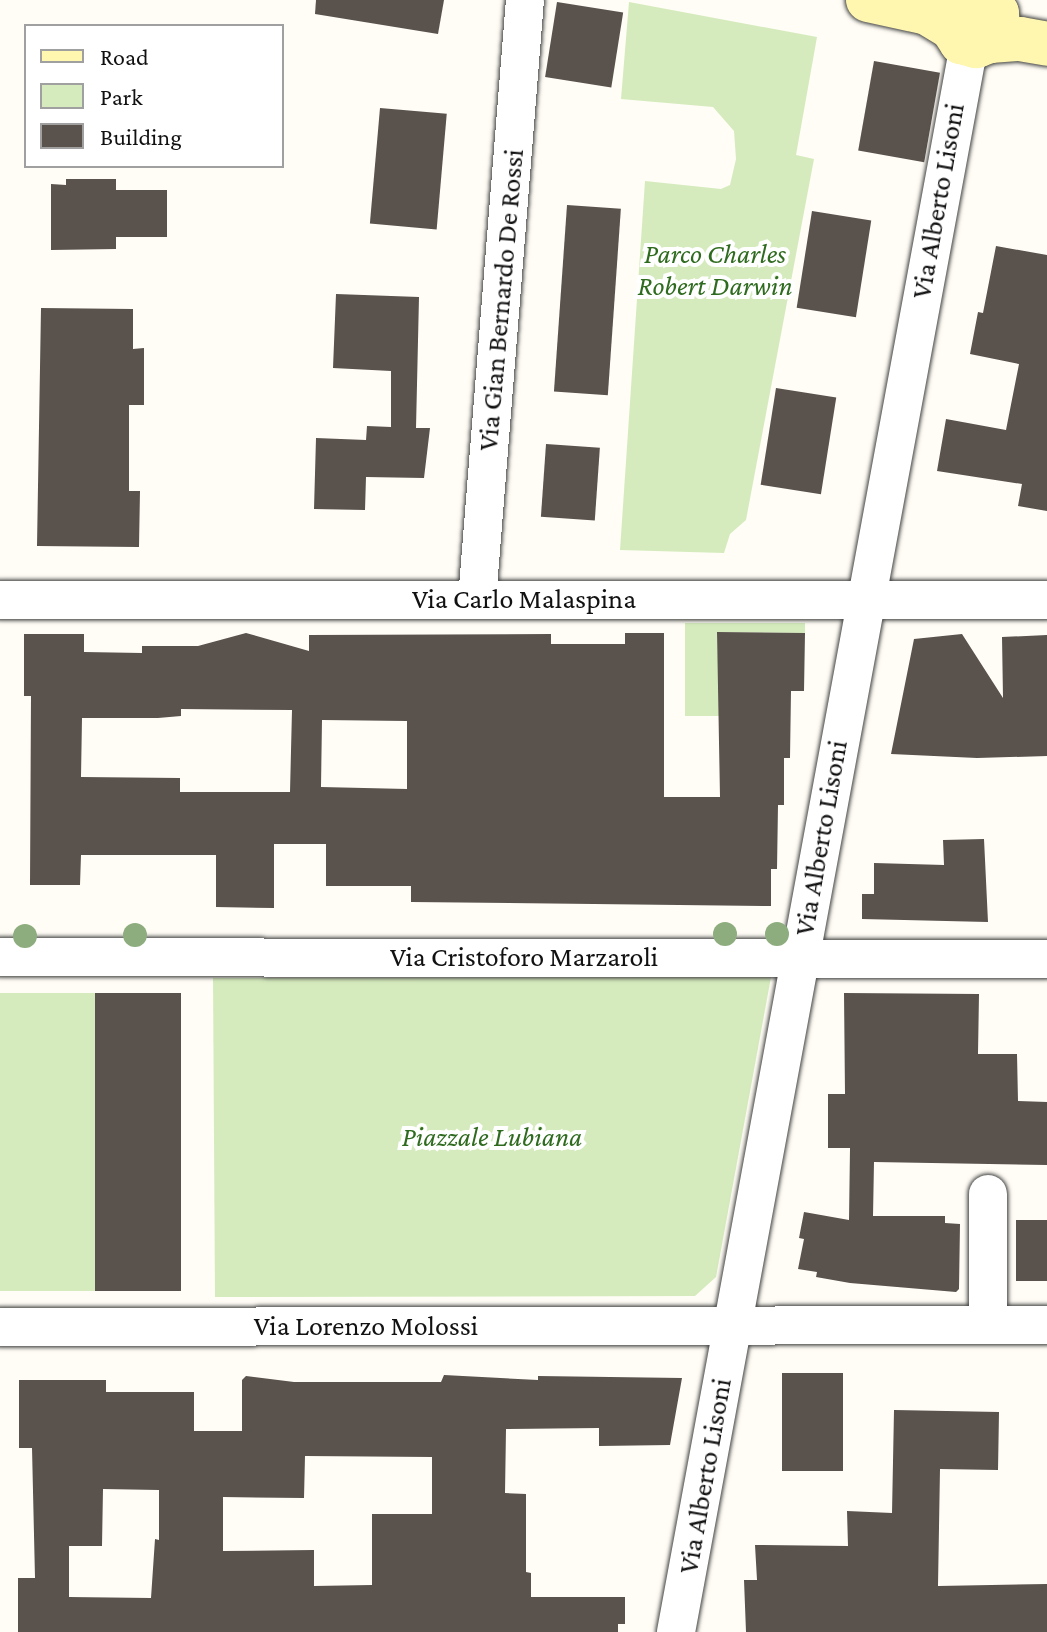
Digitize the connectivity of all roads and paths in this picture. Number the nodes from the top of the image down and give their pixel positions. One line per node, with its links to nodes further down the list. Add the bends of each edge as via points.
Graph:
1 (525, 0): 7 (street, Via Gian Bernardo De Rossi)
2 (868, 0): 3 (main road, via 927,13)
3 (971, 15): 4 (main road); 5 (main road, via 1020,39); 8 (street, Via Alberto Lisoni)
4 (1047, 22)
5 (1047, 44)
6 (0, 600): 7 (street, Via Carlo Malaspina)
7 (477, 600): 8 (street, Via Carlo Malaspina)
8 (865, 600): 9 (street, Via Carlo Malaspina); 11 (street, Via Alberto Lisoni)
9 (1047, 600)
10 (0, 957): 11 (street, Via Cristoforo Marzaroli)
11 (799, 958): 12 (street, Via Cristoforo Marzaroli); 14 (street, Via Alberto Lisoni)
12 (1047, 959)
13 (988, 1194): 15 (street)
14 (732, 1325): 15 (street, Via Lorenzo Molossi); 17 (street, Via Lorenzo Molossi); 18 (street, Via Alberto Lisoni)
15 (988, 1325): 16 (street, Via Lorenzo Molossi)
16 (1047, 1325)
17 (0, 1327)
18 (676, 1632)

